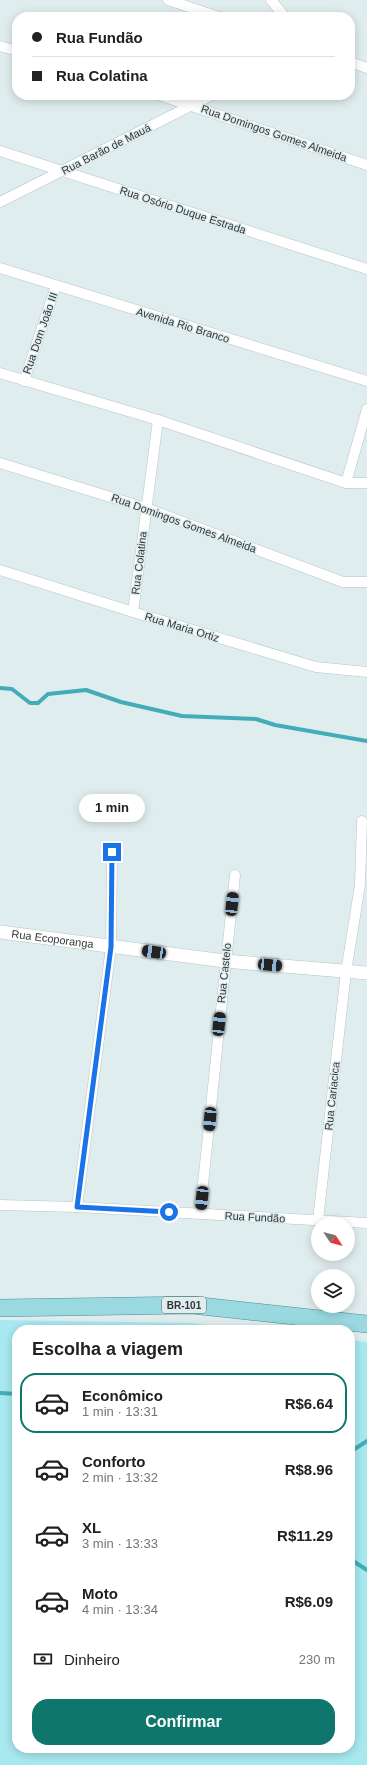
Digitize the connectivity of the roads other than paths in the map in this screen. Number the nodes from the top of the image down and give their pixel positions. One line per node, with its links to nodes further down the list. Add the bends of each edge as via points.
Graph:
1 (168, 0): 3 (street)
2 (271, 0): 4 (street)
3 (204, 12)
4 (281, 12)
5 (0, 46): 6 (street)
6 (12, 50)
7 (355, 64): 8 (street)
8 (367, 68)
9 (176, 100): 11 (street, Rua Domingos Gomes Almeida)
10 (202, 100): 11 (street, Rua Barão de Mauá)
11 (192, 105): 13 (street, Rua Domingos Gomes Almeida); 14 (street, Rua Barão de Mauá)
12 (0, 151): 14 (street, Rua Osório Duque Estrada)
13 (367, 165)
14 (62, 171): 15 (street, Rua Barão de Mauá); 17 (street, Rua Osório Duque Estrada)
15 (0, 202)
16 (0, 268): 18 (street, Avenida Rio Branco)
17 (367, 269)
18 (56, 286): 20 (street, Rua Dom João III); 21 (street, Avenida Rio Branco)
19 (0, 373): 20 (street)
20 (24, 381): 23 (street)
21 (367, 381)
22 (367, 410): 25 (street)
23 (158, 420): 25 (street); 27 (street, Rua Colatina)
24 (0, 463): 27 (street, Rua Domingos Gomes Almeida)
25 (346, 483): 26 (street)
26 (367, 483)
27 (146, 508): 29 (street, Rua Domingos Gomes Almeida, via 343,582); 30 (street, Rua Colatina)
28 (0, 570): 30 (street, Rua Maria Ortiz)
29 (367, 582)
30 (133, 612): 31 (street, Rua Maria Ortiz, via 316,667)
31 (367, 672)
32 (362, 821): 38 (street, Rua Cariacica, via 360,885)
33 (112, 852): 36 (street)
34 (235, 875): 37 (street, Rua Castelo)
35 (0, 932): 36 (street, Rua Ecoporanga)
36 (111, 947): 37 (street, Rua Ecoporanga); 41 (street)
37 (225, 961): 38 (street, Rua Ecoporanga); 42 (street, Rua Castelo)
38 (346, 972): 39 (street, Rua Ecoporanga); 43 (street, Rua Cariacica)
39 (367, 973)
40 (0, 1205): 41 (street, Rua Fundão)
41 (77, 1207): 42 (street, Rua Fundão)
42 (200, 1214): 44 (street, Rua Fundão)
43 (318, 1217)
44 (311, 1220)
45 (355, 1222): 46 (street, Rua Fundão)
46 (367, 1223)
47 (0, 1308): 48 (main road, BR-101, via 192,1305)
48 (367, 1324)

